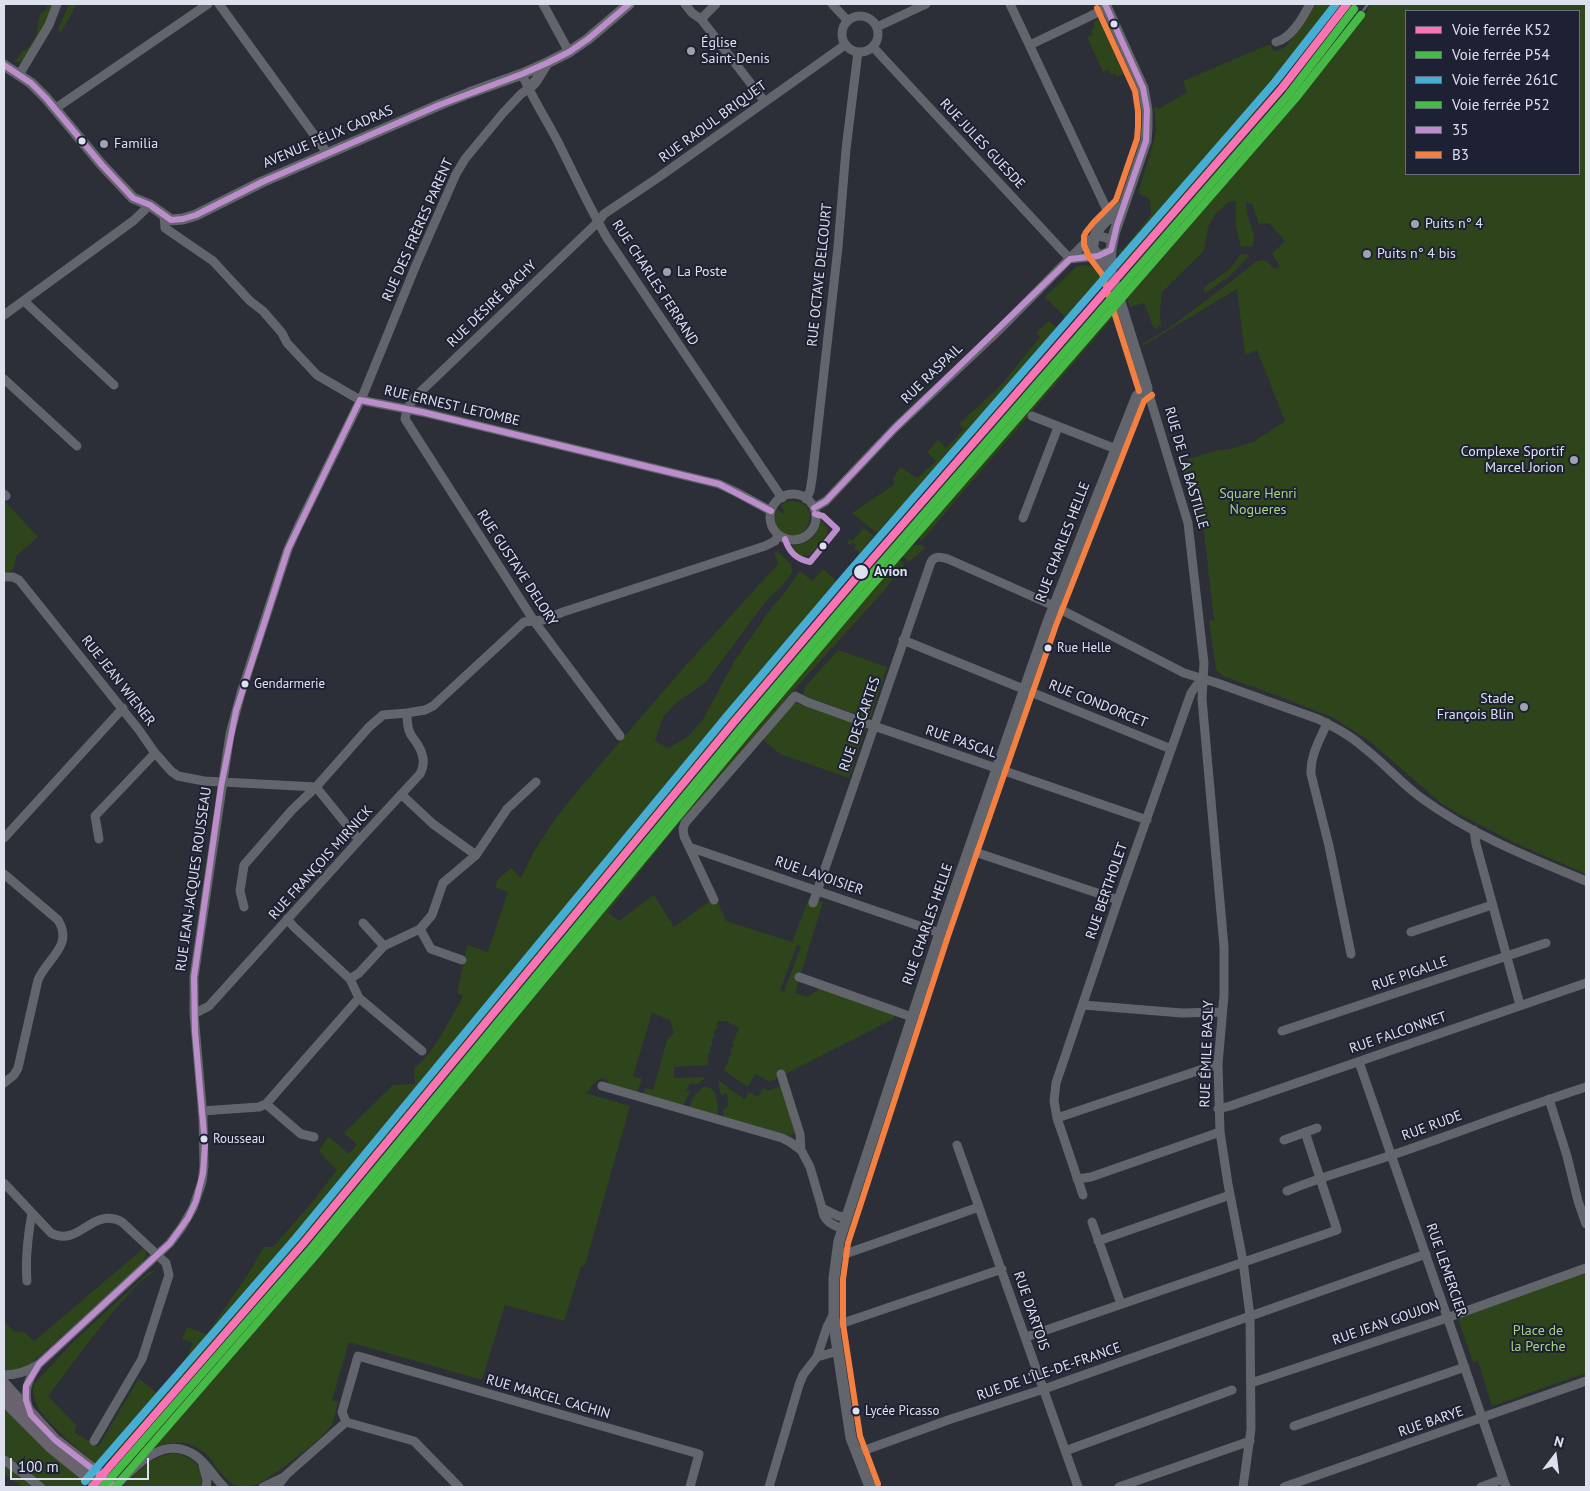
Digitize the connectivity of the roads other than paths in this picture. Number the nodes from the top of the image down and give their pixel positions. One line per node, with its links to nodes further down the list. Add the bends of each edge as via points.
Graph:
1 (57, 4): 25 (street, via 49,25)
2 (208, 4): 28 (street)
3 (219, 4): 29 (street)
4 (543, 4): 20 (street)
5 (629, 4): 20 (street, AVENUE FÉLIX CADRAS)
6 (685, 4): 13 (street)
7 (716, 4): 13 (street)
8 (832, 4): 14 (street)
9 (926, 4): 15 (street)
10 (1010, 4): 18 (street)
11 (1310, 4): 16 (street, via 1286,38)
12 (1106, 6): 18 (street); 32 (street, via 1143,88 1148,127 1124,205)
13 (702, 19): 27 (street)
14 (848, 21): 15 (street, via 861,16 871,19); 17 (street, via 842,30)
15 (877, 27): 19 (street, via 878,39)
16 (1276, 42)
17 (845, 45): 21 (street); 27 (street, RUE RAOUL BRIQUET)
18 (1030, 45): 32 (street)
19 (873, 47): 21 (street); 37 (street, RUE JULES GUESDE)
20 (569, 52): 22 (street, AVENUE FÉLIX CADRAS)
21 (858, 52): 51 (street, RUE OCTAVE DELCOURT, via 812,479)
22 (548, 63): 24 (street, AVENUE FÉLIX CADRAS); 26 (street)
23 (4, 65): 25 (street, AVENUE FÉLIX CADRAS)
24 (522, 74): 26 (street, RUE CHARLES FERRAND); 29 (street, AVENUE FÉLIX CADRAS, via 469,93)
25 (19, 75): 28 (street, AVENUE FÉLIX CADRAS)
26 (528, 89): 33 (street, RUE CHARLES FERRAND); 44 (street, RUE DES FRÈRES PARENT, via 487,133 456,174)
27 (765, 102): 33 (street, RUE RAOUL BRIQUET, via 604,214)
28 (56, 108): 30 (street, AVENUE FÉLIX CADRAS, via 132,198)
29 (328, 154): 31 (street, AVENUE FÉLIX CADRAS, via 196,215 171,220)
30 (150, 205): 31 (street, AVENUE FÉLIX CADRAS); 39 (street, via 133,222)
31 (164, 215): 44 (street, RUE ERNEST LETOMBE, via 165,228 213,261 263,311 317,375)
32 (1114, 221): 34 (street); 35 (street, RUE DE LA BASTILLE)
33 (598, 222): 45 (street, RUE DÉSIRÉ BACHY, via 414,398); 50 (street, RUE CHARLES FERRAND)
34 (1094, 237): 35 (street, via 1103,237); 36 (street, RUE DE LA BASTILLE, via 1093,248); 37 (street, RUE RASPAIL)
35 (1112, 246): 36 (street); 38 (street, RUE DE LA BASTILLE)
36 (1098, 256): 37 (street); 38 (street, RUE DE LA BASTILLE)
37 (1070, 259): 52 (street, RUE RASPAIL, via 895,428 826,501)
38 (1110, 270): 43 (street, RUE DE LA BASTILLE)
39 (24, 301): 40 (street); 42 (street)
40 (4, 315)
41 (4, 379): 48 (street)
42 (114, 385)
43 (1147, 388): 49 (street, RUE CHARLES HELLE, via 1137,396); 60 (street, RUE DE LA BASTILLE, via 1188,523 1204,663)
44 (360, 400): 45 (street, RUE ERNEST LETOMBE); 70 (street, RUE JEAN-JACQUES ROUSSEAU, via 288,549 236,711)
45 (407, 409): 53 (street, RUE ERNEST LETOMBE, via 719,484); 58 (street, RUE GUSTAVE DELORY, via 405,419)
46 (1032, 416): 47 (street)
47 (1058, 427): 49 (street); 54 (street)
48 (77, 446)
49 (1116, 449): 57 (street, RUE CHARLES HELLE)
50 (782, 498): 51 (street, via 794,495); 53 (street)
51 (806, 499): 52 (street)
52 (814, 508): 55 (street, via 813,527 804,537 791,540)
53 (771, 510): 55 (street, via 771,524)
54 (1023, 518)
55 (778, 535): 58 (street, via 775,541 765,546)
56 (4, 576): 62 (street, RUE JEAN WIENER, via 19,580)
57 (1054, 606): 59 (street, RUE DESCARTES, via 937,557 931,562); 60 (street, via 1184,673); 61 (street, RUE CHARLES HELLE)
58 (534, 621): 63 (street, via 528,620 518,626 433,706); 66 (street, RUE GUSTAVE DELORY)
59 (903, 640): 61 (street, RUE CONDORCET); 65 (street, RUE DESCARTES)
60 (1203, 679): 64 (street); 67 (street, RUE BERTHOLET, via 1191,693); 106 (street, RUE ÉMILE BASLY, via 1202,699 1224,948)
61 (1025, 689): 67 (street, RUE CONDORCET); 69 (street, RUE CHARLES HELLE)
62 (122, 708): 68 (street, RUE JEAN WIENER); 76 (street)
63 (407, 713): 72 (street, via 384,715 378,719); 73 (street, RUE FRANÇOIS MIRNICK, via 407,726 420,747 424,768)
64 (1327, 723): 75 (street, via 1363,746 1420,797); 97 (street, via 1313,756 1311,774)
65 (874, 726): 69 (street, RUE PASCAL); 79 (street, RUE PASCAL, via 795,696 685,823 684,836); 84 (street, RUE DESCARTES)
66 (620, 736)
67 (1172, 749): 74 (street, RUE BERTHOLET)
68 (155, 754): 70 (street, RUE JEAN WIENER, via 178,776); 77 (street, via 96,816)
69 (997, 769): 74 (street, RUE PASCAL); 80 (street, RUE CHARLES HELLE)
70 (222, 781): 72 (street, RUE JEAN WIENER); 107 (street, RUE JEAN-JACQUES ROUSSEAU, via 194,977)
71 (536, 782): 81 (street, via 507,809)
72 (316, 787): 78 (street); 89 (street, via 244,865 240,890)
73 (402, 795): 78 (street, RUE FRANÇOIS MIRNICK); 81 (street, via 432,824)
74 (1147, 820): 86 (street, RUE BERTHOLET)
75 (1474, 830): 83 (street); 88 (street)
76 (4, 838)
77 (99, 839)
78 (359, 840): 90 (street, RUE FRANÇOIS MIRNICK)
79 (689, 847): 84 (street, RUE LAVOISIER); 85 (street)
80 (969, 850): 86 (street); 94 (street, RUE CHARLES HELLE)
81 (476, 855): 92 (street, via 443,883 432,915)
82 (4, 874): 114 (street, via 58,920 64,934 59,948 38,980 18,1068)
83 (1586, 881)
84 (818, 890): 87 (street, RUE DESCARTES); 94 (street, RUE LAVOISIER)
85 (714, 900)
86 (1118, 900): 104 (street, RUE BERTHOLET)
87 (814, 903)
88 (1492, 905): 93 (street); 98 (street)
89 (244, 907)
90 (287, 919): 101 (street); 107 (street, RUE FRANÇOIS MIRNICK, via 209,1006)
91 (363, 923): 96 (street)
92 (420, 929): 96 (street); 99 (street, via 431,949)
93 (1411, 932)
94 (940, 933): 108 (street, RUE CHARLES HELLE)
95 (1546, 942): 98 (street, RUE PIGALLE)
96 (384, 946): 101 (street)
97 (1351, 954)
98 (1506, 956): 105 (street); 109 (street, RUE PIGALLE)
99 (462, 960)
100 (799, 976): 108 (street)
101 (350, 979): 103 (street)
102 (1586, 983): 105 (street, RUE FALCONNET)
103 (359, 998): 110 (street); 118 (street)
104 (1083, 1005): 106 (street, via 1182,1013); 121 (street, RUE BERTHOLET, via 1056,1083 1054,1101)
105 (1520, 1005): 111 (street, RUE FALCONNET)
106 (1222, 1012): 112 (street, RUE ÉMILE BASLY)
107 (194, 1014): 120 (street, RUE JEAN-JACQUES ROUSSEAU)
108 (912, 1017): 139 (street, RUE CHARLES HELLE)
109 (1282, 1031)
110 (422, 1051)
111 (1359, 1062): 119 (street, RUE FALCONNET); 129 (street, RUE LEMERCIER)
112 (1218, 1064): 119 (street, RUE ÉMILE BASLY); 121 (street)
113 (781, 1074): 128 (street, via 800,1134)
114 (4, 1083)
115 (602, 1086): 128 (street, via 782,1138)
116 (1586, 1087): 117 (street, RUE RUDE)
117 (1549, 1099): 129 (street, RUE RUDE); 141 (street)
118 (266, 1104): 120 (street); 125 (street, via 300,1134)
119 (1218, 1109): 123 (street, RUE ÉMILE BASLY)
120 (202, 1111): 146 (street, RUE JEAN-JACQUES ROUSSEAU, via 204,1166 197,1199 182,1227)
121 (1057, 1118): 131 (street, RUE BERTHOLET)
122 (1316, 1128): 124 (street)
123 (1220, 1132): 131 (street); 135 (street, RUE ÉMILE BASLY)
124 (1305, 1132): 126 (street); 130 (street)
125 (314, 1137)
126 (1284, 1140)
127 (957, 1145): 136 (street, RUE D'ARTOIS)
128 (800, 1150): 137 (street, via 810,1167)
129 (1391, 1156): 130 (street, RUE RUDE); 145 (street, RUE LEMERCIER)
130 (1319, 1178): 133 (street, RUE RUDE); 147 (street, via 1337,1230)
131 (1077, 1179): 134 (street, RUE BERTHOLET)
132 (4, 1183): 138 (street)
133 (1287, 1191)
134 (1083, 1195)
135 (1230, 1195): 143 (street); 147 (street, RUE ÉMILE BASLY)
136 (979, 1207): 144 (street, via 848,1253); 149 (street, RUE D'ARTOIS)
137 (822, 1208): 139 (street); 142 (street, via 825,1219)
138 (32, 1213): 146 (street, via 51,1233 64,1237 102,1218 116,1218); 150 (street)
139 (847, 1217): 142 (street, RUE CHARLES HELLE)
140 (1092, 1222): 143 (street)
141 (1586, 1224)
142 (843, 1229): 144 (street, RUE CHARLES HELLE)
143 (1098, 1241): 151 (street)
144 (837, 1252): 154 (street, RUE CHARLES HELLE)
145 (1426, 1254): 152 (street, RUE DE L'ÎLE-DE-FRANCE); 153 (street, RUE LEMERCIER)
146 (157, 1255): 158 (street, RUE JEAN-JACQUES ROUSSEAU); 172 (street, via 166,1263 169,1275 148,1345 136,1372)
147 (1243, 1261): 151 (street); 152 (street, RUE ÉMILE BASLY)
148 (1586, 1268): 153 (street, RUE JEAN GOUJON)
149 (1002, 1270): 154 (street, via 843,1323); 155 (street, RUE D'ARTOIS)
150 (27, 1281)
151 (1121, 1304): 155 (street)
152 (1250, 1316): 162 (street, RUE ÉMILE BASLY); 164 (street, RUE DE L'ÎLE-DE-FRANCE)
153 (1447, 1317): 159 (street, RUE LEMERCIER); 162 (street, RUE JEAN GOUJON)
154 (834, 1320): 156 (street, RUE CHARLES HELLE); 157 (street, via 827,1327)
155 (1026, 1337): 164 (street, RUE D'ARTOIS)
156 (838, 1351): 157 (street); 175 (street, RUE CHARLES HELLE, via 850,1430)
157 (817, 1357): 190 (street, via 803,1375)
158 (39, 1364): 160 (street, via 29,1371); 168 (street, via 26,1386)
159 (1465, 1366): 169 (street, RUE LEMERCIER); 171 (street)
160 (4, 1374)
161 (1586, 1382): 169 (street, RUE BARYE)
162 (1251, 1383): 173 (street, RUE ÉMILE BASLY)
163 (4, 1384): 168 (main road)
164 (1044, 1389): 174 (street, RUE D'ARTOIS); 175 (street, RUE DE L'ÎLE-DE-FRANCE)
165 (1232, 1390): 174 (street)
166 (4, 1400): 167 (main road)
167 (8, 1409): 178 (main road, via 50,1447)
168 (31, 1415): 178 (main road)
169 (1482, 1418): 180 (street, RUE LEMERCIER); 195 (street, RUE BARYE)
170 (346, 1422): 179 (street); 188 (street, via 414,1440); 189 (street, RUE MARCEL CACHIN, via 342,1412 358,1356 699,1454)
171 (1294, 1426)
172 (94, 1441)
173 (1250, 1441): 193 (street); 194 (street, RUE ÉMILE BASLY)
174 (1065, 1451): 192 (street, RUE D'ARTOIS)
175 (857, 1453): 191 (street, RUE CHARLES HELLE)
176 (4, 1460): 181 (street)
177 (203, 1462): 183 (street, via 188,1451 160,1451 149,1455); 184 (street); 185 (street)
178 (90, 1473): 182 (main road); 183 (main road)
179 (286, 1475): 186 (street); 187 (street)
180 (1505, 1483): 196 (street)
181 (40, 1487)
182 (100, 1487)
183 (115, 1487)
184 (206, 1487)
185 (224, 1487)
186 (263, 1487)
187 (277, 1487)
188 (459, 1487)
189 (690, 1487)
190 (769, 1487)
191 (870, 1487)
192 (1078, 1487)
193 (1119, 1487)
194 (1243, 1487)
195 (1284, 1487)
196 (1481, 1487)

